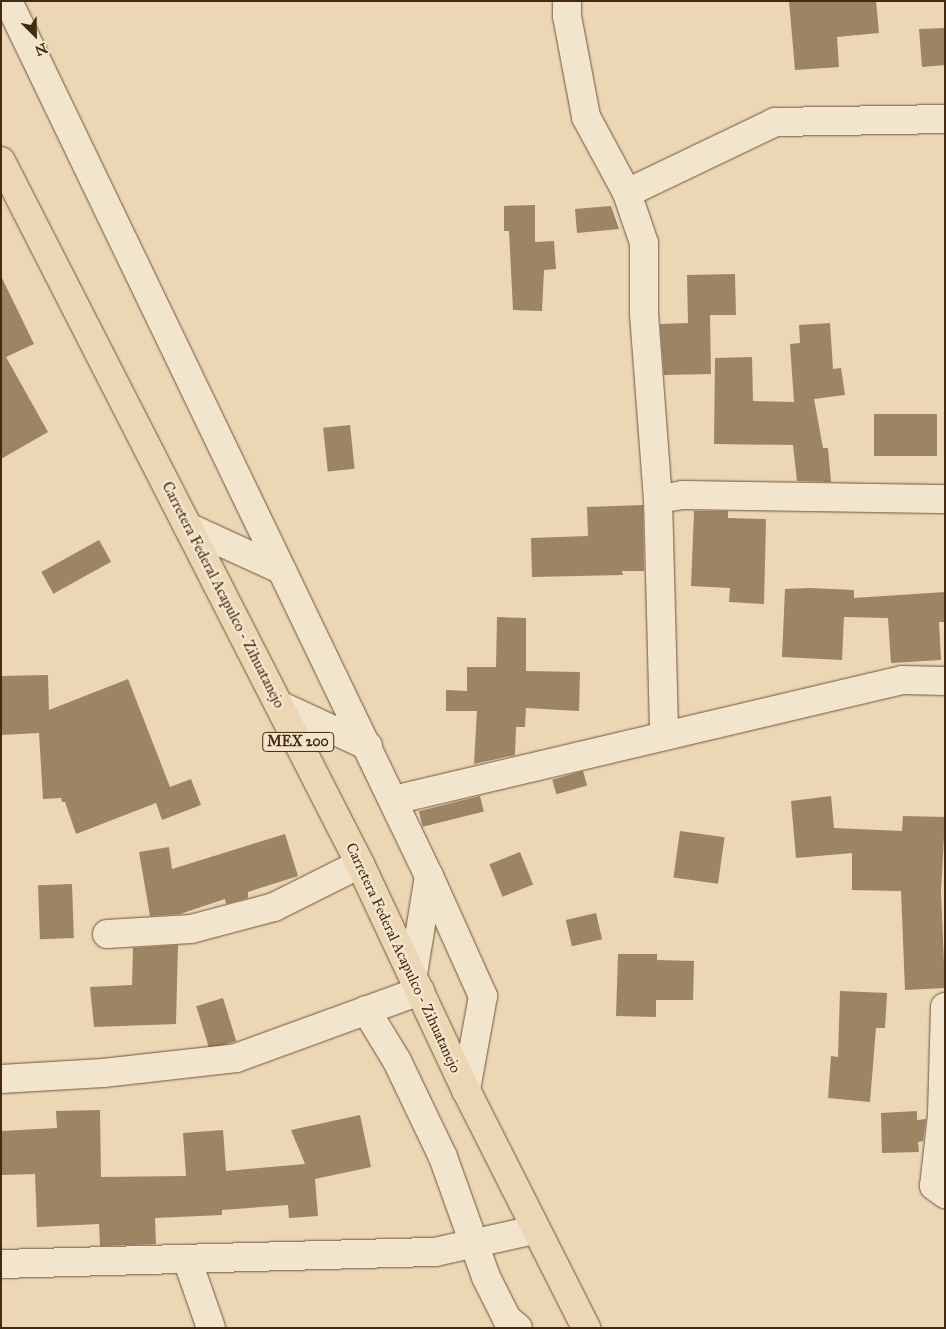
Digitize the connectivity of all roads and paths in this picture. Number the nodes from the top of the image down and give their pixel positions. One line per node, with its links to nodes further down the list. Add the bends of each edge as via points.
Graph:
1 (8, 1): 9 (street)
2 (567, 1): 5 (street, via 586,117)
3 (945, 119): 5 (street, via 775,122)
4 (1, 161): 8 (main road, Carretera Federal Acapulco - Zihuatanejo / MEX 200)
5 (627, 193): 6 (street, via 644,243 644,314)
6 (658, 499): 7 (street, via 682,495); 12 (street)
7 (945, 499)
8 (188, 527): 9 (street); 11 (main road, Carretera Federal Acapulco - Zihuatanejo / MEX 200)
9 (282, 570): 13 (street)
10 (945, 681): 12 (street, via 902,680)
11 (279, 705): 13 (street); 15 (main road, Carretera Federal Acapulco - Zihuatanejo / MEX 200)
12 (664, 734): 14 (street)
13 (368, 746): 14 (street)
14 (394, 800): 16 (street)
15 (360, 864): 17 (street, via 274,907 192,929); 18 (main road, Carretera Federal Acapulco - Zihuatanejo / MEX 200)
16 (429, 876): 18 (street); 22 (street, via 483,996)
17 (107, 934)
18 (417, 982): 20 (street); 22 (main road, Carretera Federal Acapulco - Zihuatanejo / MEX 200)
19 (945, 1007): 23 (street, via 942,1115 934,1186)
20 (366, 1010): 21 (street, via 236,1058 103,1073); 25 (street, via 397,1061 443,1157)
21 (1, 1079)
22 (466, 1090): 24 (main road, Carretera Federal Acapulco - Zihuatanejo / MEX 200)
23 (945, 1194)
24 (534, 1230): 25 (street); 30 (main road, Carretera Federal Acapulco - Zihuatanejo / MEX 200)
25 (472, 1242): 26 (street, via 435,1252); 29 (street, via 507,1319)
26 (186, 1259): 27 (street); 28 (street)
27 (1, 1264)
28 (211, 1328)
29 (518, 1328)
30 (586, 1328)

